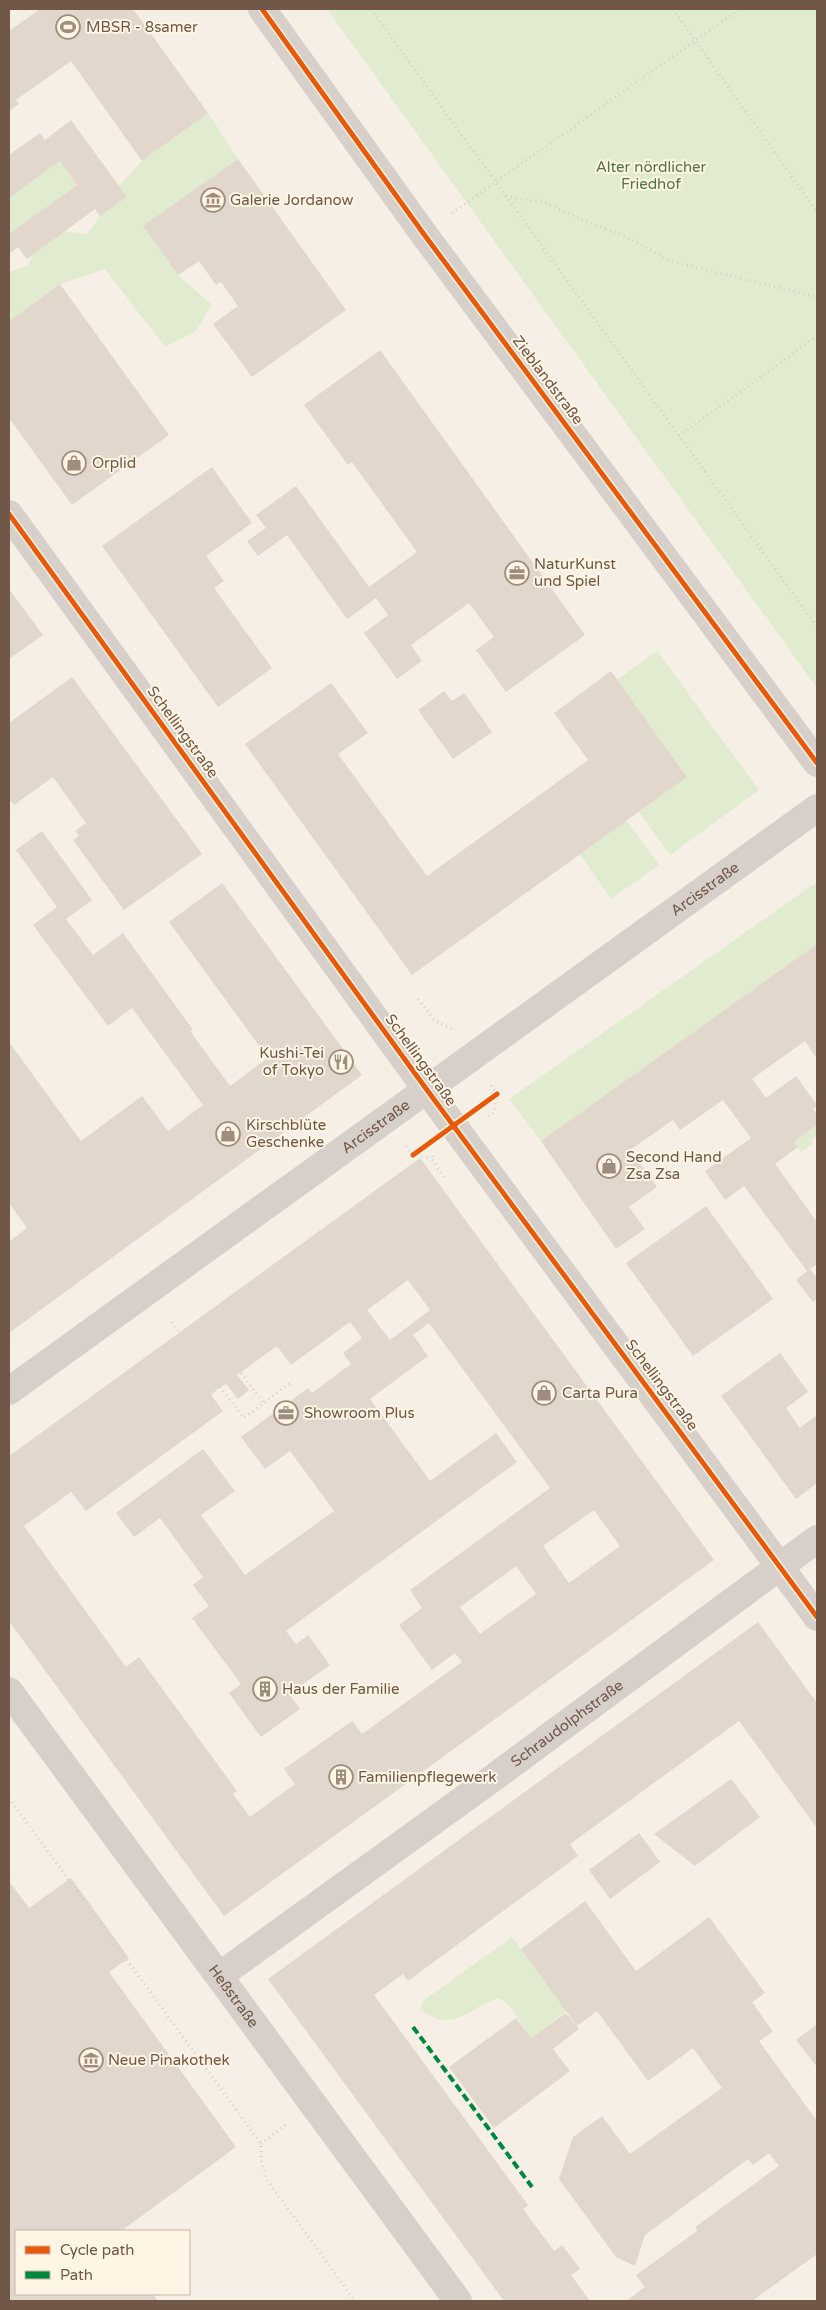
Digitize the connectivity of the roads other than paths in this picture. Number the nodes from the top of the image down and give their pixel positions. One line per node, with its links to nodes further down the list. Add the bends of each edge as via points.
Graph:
1 (262, 9): 3 (street, Zieblandstraße, via 423,233)
2 (9, 514): 5 (street, Schellingstraße)
3 (817, 763)
4 (817, 808): 5 (street, Arcisstraße)
5 (427, 1090): 6 (street, Arcisstraße); 8 (street, Schellingstraße)
6 (9, 1391)
7 (817, 1538): 8 (street, Schraudolphstraße)
8 (780, 1566): 9 (street, Schellingstraße); 11 (street, Schraudolphstraße)
9 (817, 1617)
10 (9, 1691): 11 (street, Heßstraße)
11 (219, 1976): 12 (street, Heßstraße)
12 (458, 2301)

